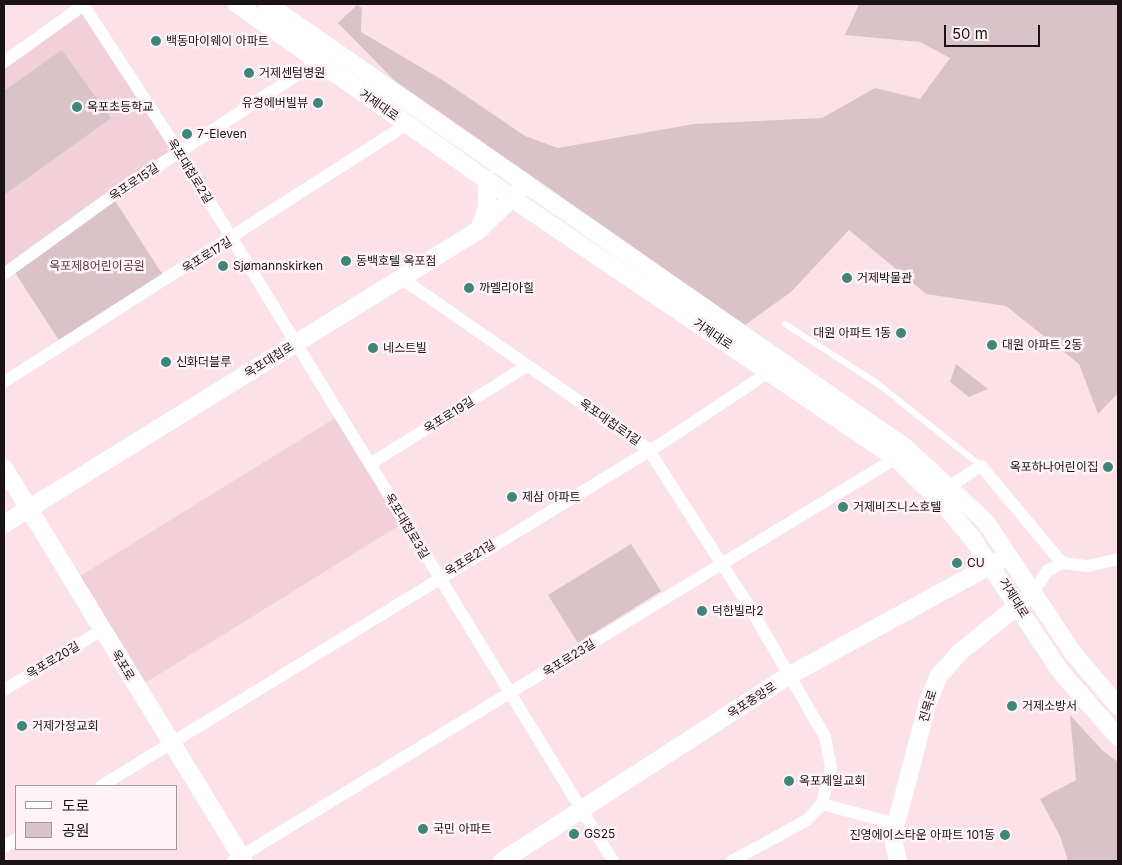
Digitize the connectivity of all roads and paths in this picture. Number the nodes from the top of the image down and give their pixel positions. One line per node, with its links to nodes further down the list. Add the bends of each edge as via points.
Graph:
1 (83, 4): 4 (street); 7 (street, 옥포대첩로2길)
2 (237, 4): 5 (street, 거제대로)
3 (267, 4): 9 (street, 거제대로)
4 (4, 62)
5 (317, 62): 6 (street, 거제대로); 7 (street, 옥포로15길)
6 (407, 124): 8 (street, 거제대로); 13 (street, 옥포로17길)
7 (179, 152): 13 (street, 옥포대첩로2길); 14 (street, 옥포로15길)
8 (487, 179): 10 (street, 거제대로); 12 (street, via 487,207)
9 (524, 185): 10 (street, 옥포대첩로); 26 (street, 거제대로, via 584,223 906,448)
10 (513, 199): 11 (street, 거제대로); 12 (street, 옥포대첩로)
11 (536, 214): 12 (street, via 515,216); 19 (street, 거제대로)
12 (480, 230): 15 (street, 옥포대첩로)
13 (232, 239): 17 (street, 옥포대첩로2길); 20 (street, 옥포로17길)
14 (4, 274)
15 (401, 278): 17 (street, 옥포대첩로); 18 (street, 옥포대첩로1길)
16 (785, 324): 24 (lane, via 878,384)
17 (295, 344): 23 (street, 옥포대첩로3길); 27 (street, 옥포대첩로)
18 (527, 366): 21 (street, 옥포대첩로1길); 23 (street, 옥포로19길)
19 (769, 372): 21 (street, 옥포로21길); 22 (street, 거제대로)
20 (4, 382)
21 (648, 448): 32 (street, 옥포대첩로1길); 34 (street, 옥포로21길)
22 (896, 458): 32 (street, 옥포로23길); 33 (street, 거제대로, via 946,506)
23 (370, 464): 34 (street, 옥포대첩로3길)
24 (980, 466): 26 (street); 31 (street)
25 (4, 468): 27 (street, 옥포로)
26 (950, 486): 29 (street, 거제대로, via 986,522)
27 (29, 509): 28 (street, 옥포대첩로); 37 (street, 옥포로)
28 (4, 524)
29 (1010, 554): 33 (street, 옥포중앙로); 35 (street, 거제대로)
30 (1118, 559): 31 (street, via 1088,566)
31 (1062, 563): 35 (street, via 1047,570)
32 (722, 564): 38 (street, 옥포대첩로1길); 40 (street, 옥포로23길)
33 (993, 564): 36 (street, 거제대로); 38 (street, 옥포중앙로)
34 (438, 578): 40 (street, 옥포대첩로3길); 43 (street, 옥포로21길)
35 (1034, 591): 36 (street, 진목로); 41 (street, 거제대로, via 1073,653)
36 (1019, 606): 42 (street, 거제대로, via 1060,671); 47 (street, 진목로, via 967,646 938,677 928,702)
37 (102, 630): 39 (street, 옥포로20길); 43 (street, 옥포로)
38 (790, 675): 45 (street, 옥포대첩로1길, via 806,711 826,737 830,755); 46 (street, 옥포중앙로)
39 (4, 690)
40 (509, 695): 46 (street, 옥포대첩로3길); 50 (street, 옥포로23길)
41 (1118, 706)
42 (1118, 737)
43 (170, 744): 44 (street, 옥포로21길); 50 (street, 옥포로)
44 (103, 785)
45 (822, 804): 47 (street); 53 (street, via 808,820)
46 (582, 811): 51 (street, 옥포중앙로); 52 (street, 옥포대첩로3길)
47 (896, 824): 54 (street, 진목로, via 894,843)
48 (15, 840): 49 (street)
49 (4, 846)
50 (240, 860)
51 (502, 861)
52 (613, 861)
53 (732, 861)
54 (898, 861)

